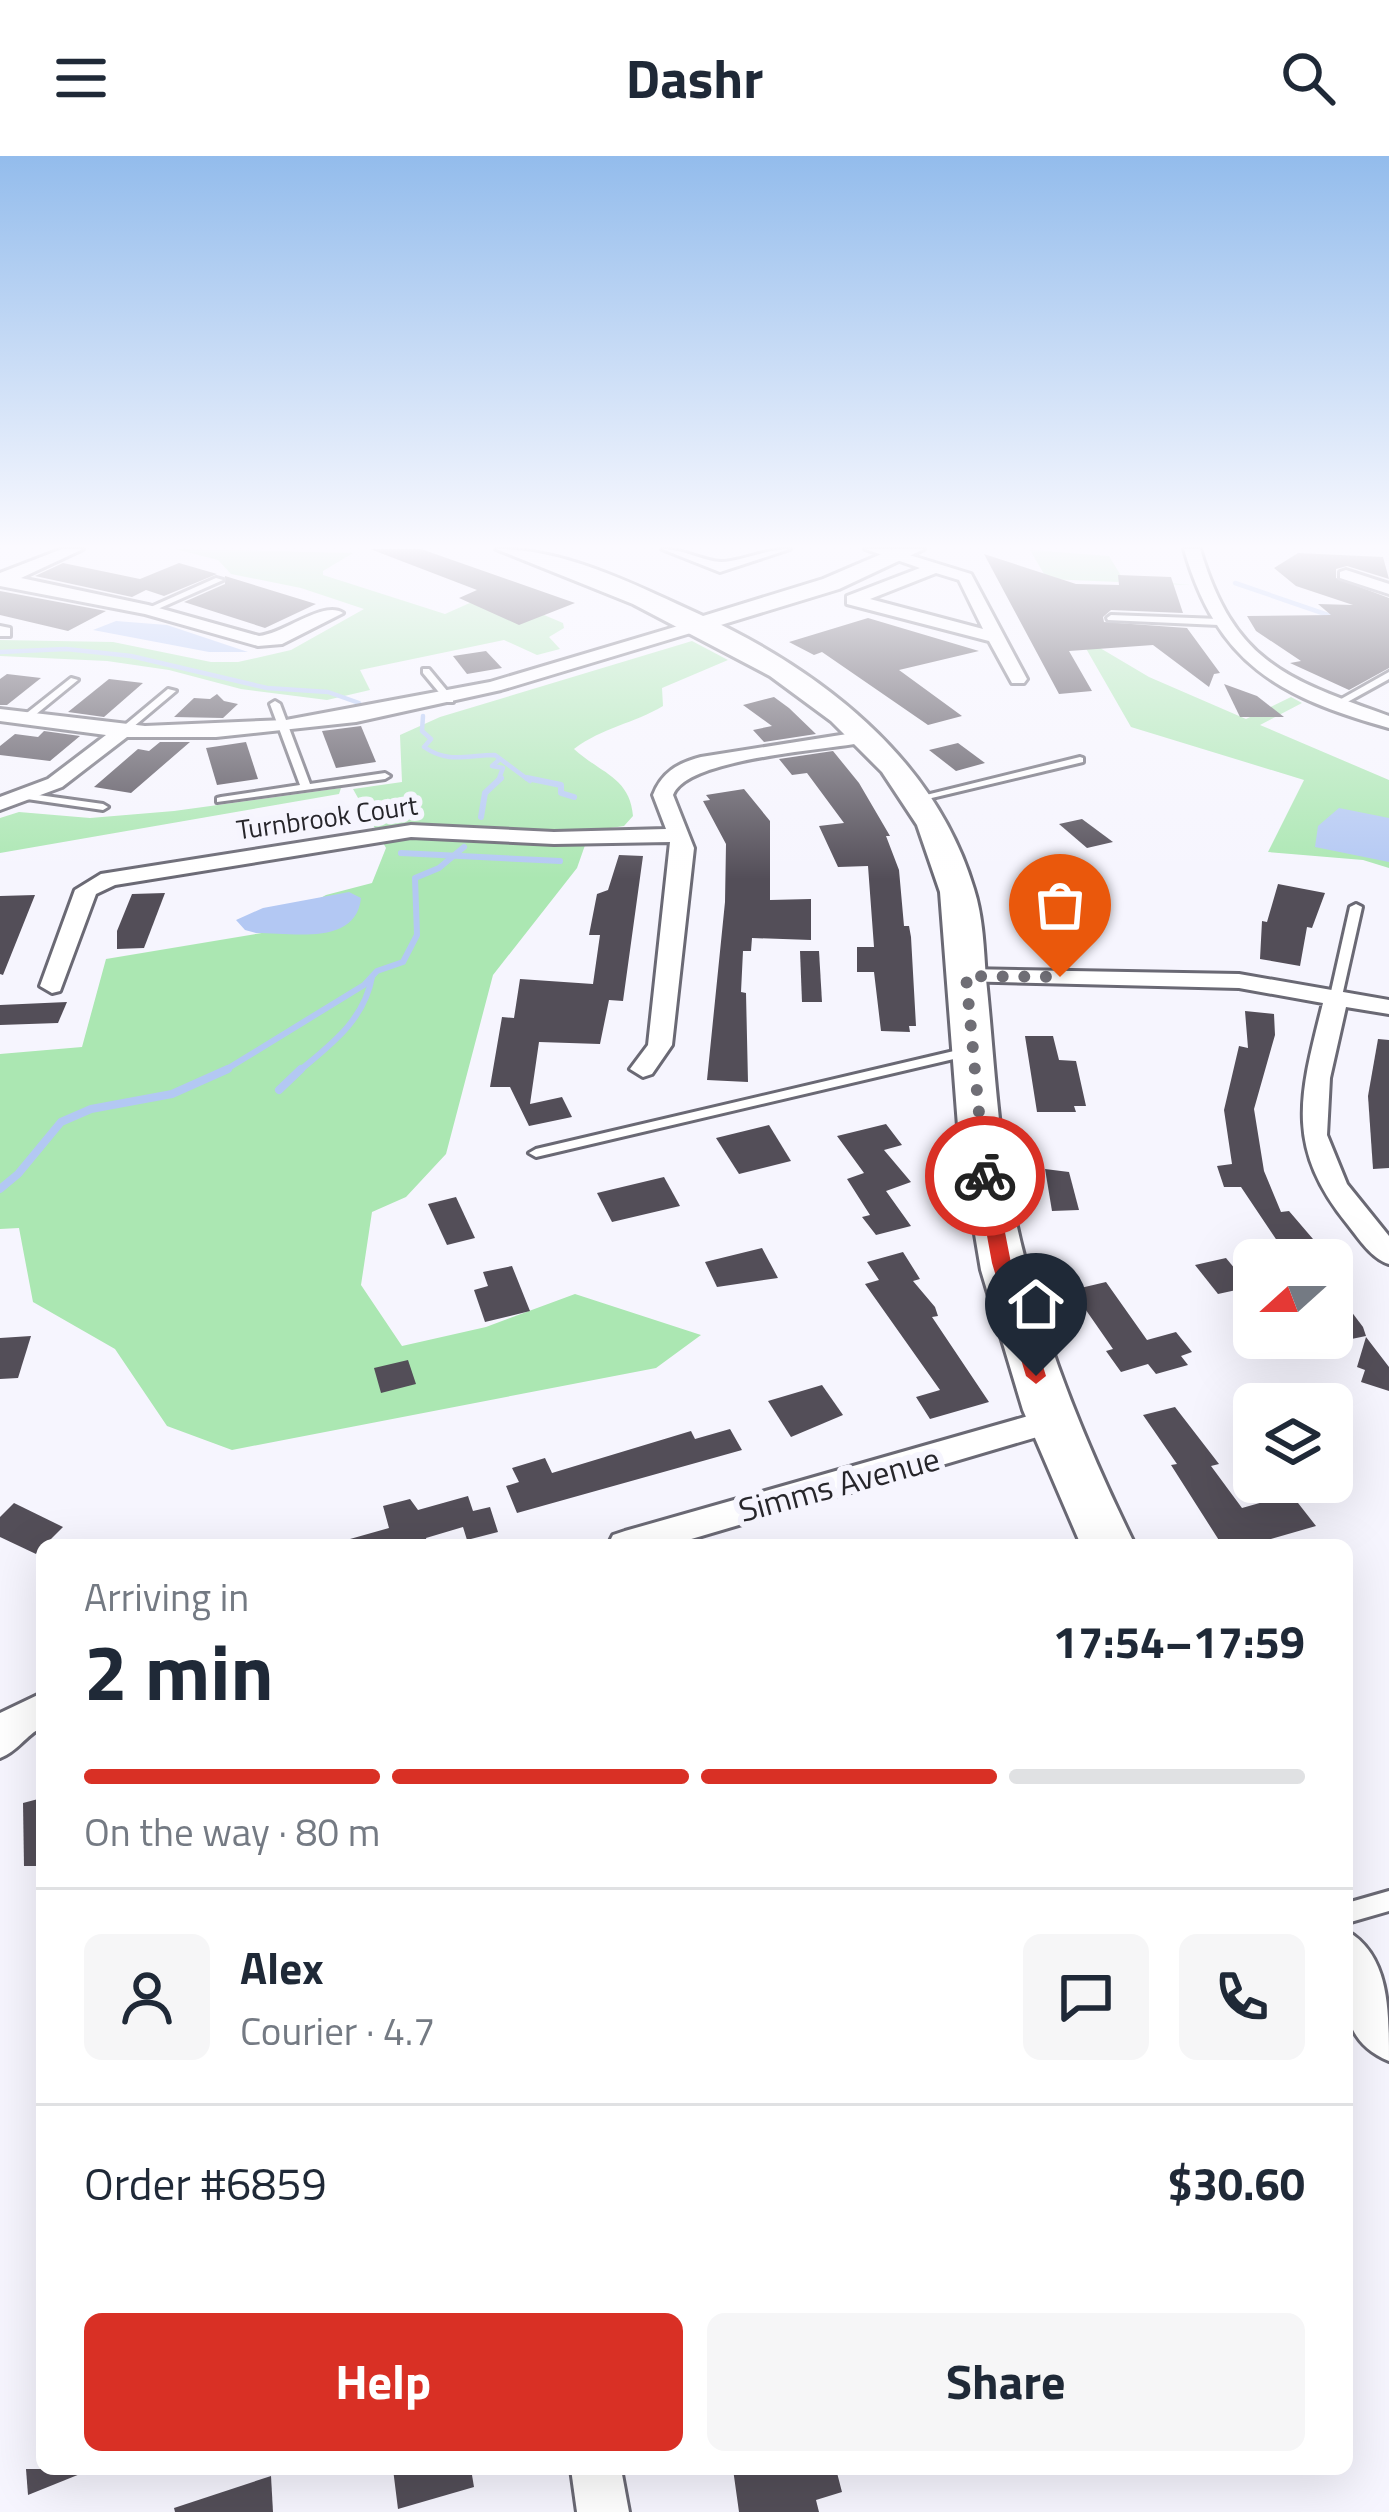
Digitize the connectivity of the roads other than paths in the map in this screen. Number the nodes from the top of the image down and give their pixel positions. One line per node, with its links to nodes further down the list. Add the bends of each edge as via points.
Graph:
1 (594, 659): 10 (street)
2 (756, 659): 18 (main road)
3 (1007, 659): 7 (street)
4 (1256, 659): 11 (street)
5 (427, 670): 10 (lane)
6 (1389, 675): 11 (lane)
7 (1018, 679)
8 (74, 680): 14 (lane)
9 (171, 691): 17 (lane)
10 (450, 700): 16 (street)
11 (1339, 703): 15 (street)
12 (275, 704): 16 (lane)
13 (0, 715): 14 (street)
14 (26, 718): 17 (street)
15 (1389, 722)
16 (283, 724): 17 (street); 21 (lane)
17 (123, 731): 22 (street, via 68,775)
18 (866, 737): 23 (main road); 27 (street, via 680,771 663,794)
19 (1080, 760): 23 (lane)
20 (385, 776): 21 (lane)
21 (307, 788): 24 (lane)
22 (24, 796): 25 (street); 26 (lane)
23 (919, 798): 29 (main road, via 952,866)
24 (221, 800)
25 (0, 804)
26 (103, 807)
27 (681, 835): 30 (street, Turnbrook Court, via 411,831 109,879 86,890); 34 (street, via 665,1014 658,1052)
28 (1356, 907): 31 (lane)
29 (966, 976): 31 (street, via 1239,981); 33 (main road)
30 (52, 986)
31 (1336, 996): 32 (street); 36 (street, via 1311,1131 1324,1174)
32 (1389, 1007)
33 (972, 1051): 35 (lane); 37 (main road, via 1001,1263)
34 (643, 1069)
35 (536, 1153)
36 (1389, 1254)
37 (1053, 1420): 38 (street, Simms Avenue); 39 (main road)
38 (646, 1539)
39 (1105, 1539)
40 (36, 1711): 41 (street)
41 (2, 1736)
42 (1389, 1901): 43 (lane)
43 (1353, 1910)
44 (597, 2475): 45 (street)
45 (603, 2512)

